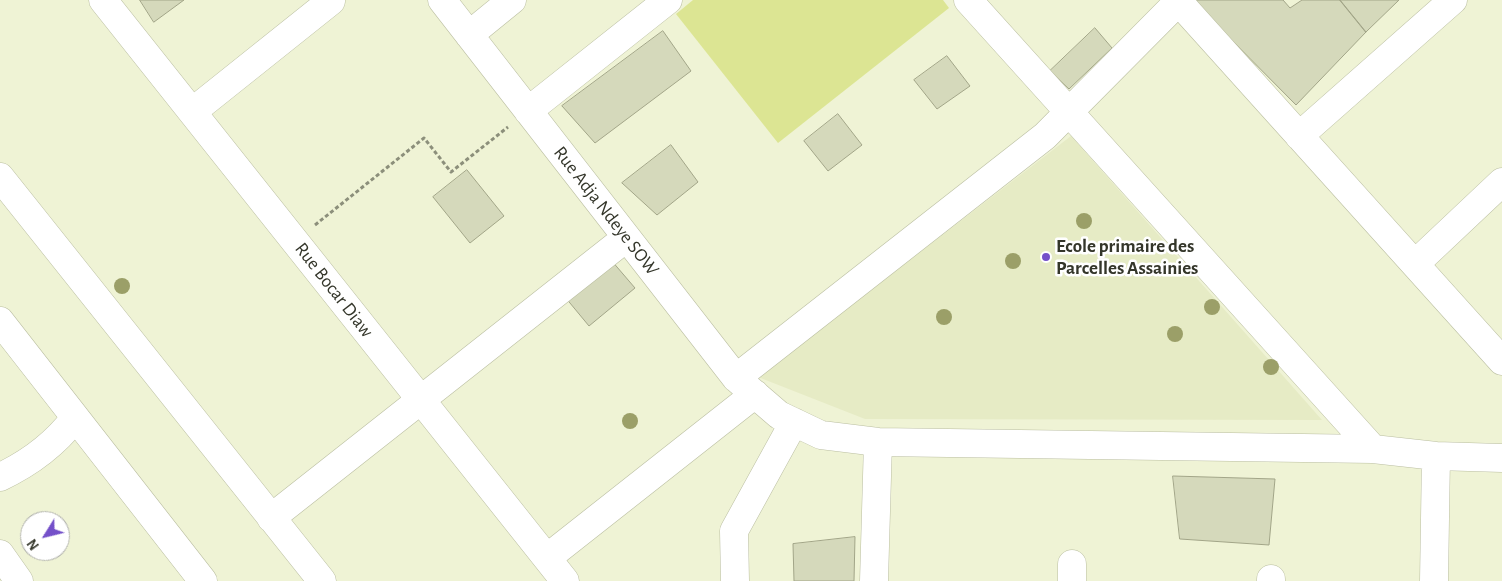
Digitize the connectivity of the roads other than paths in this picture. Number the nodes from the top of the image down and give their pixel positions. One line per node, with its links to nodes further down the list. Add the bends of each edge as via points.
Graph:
1 (103, 0): 11 (street, Rue Bocar Diaw)
2 (442, 0): 9 (street, Rue Adja Ndeye SOW)
3 (512, 0): 9 (street)
4 (668, 0): 10 (street)
5 (968, 0): 12 (street)
6 (1453, 0): 13 (street)
7 (331, 1): 11 (street)
8 (1178, 1): 12 (street); 13 (street)
9 (469, 35): 10 (street, Rue Adja Ndeye SOW)
10 (528, 111): 16 (street, Rue Adja Ndeye SOW)
11 (192, 112): 21 (street, Rue Bocar Diaw)
12 (1069, 112): 20 (street); 25 (street)
13 (1299, 136): 17 (street)
14 (0, 177): 29 (street)
15 (1502, 182): 17 (street)
16 (626, 238): 20 (street, Rue Adja Ndeye SOW); 21 (street)
17 (1414, 264): 19 (street)
18 (0, 322): 22 (street)
19 (1502, 361)
20 (746, 386): 23 (street, Rue Adja Ndeye SOW); 31 (street)
21 (421, 400): 29 (street); 31 (street, Rue Bocar Diaw)
22 (75, 418): 28 (street, via 22,467); 33 (street)
23 (786, 418): 24 (street, Rue Adja Ndeye SOW, via 821,435); 36 (street, via 734,530)
24 (878, 442): 25 (street, Rue Adja Ndeye SOW); 37 (street)
25 (1372, 449): 26 (street, Rue Adja Ndeye SOW)
26 (1436, 456): 27 (street, Rue Adja Ndeye SOW); 38 (street)
27 (1502, 458)
28 (0, 477)
29 (271, 518): 34 (street)
30 (0, 554): 32 (street)
31 (546, 558): 35 (street, Rue Bocar Diaw)
32 (20, 581)
33 (203, 581)
34 (322, 581)
35 (565, 581)
36 (735, 581)
37 (874, 581)
38 (1434, 581)

